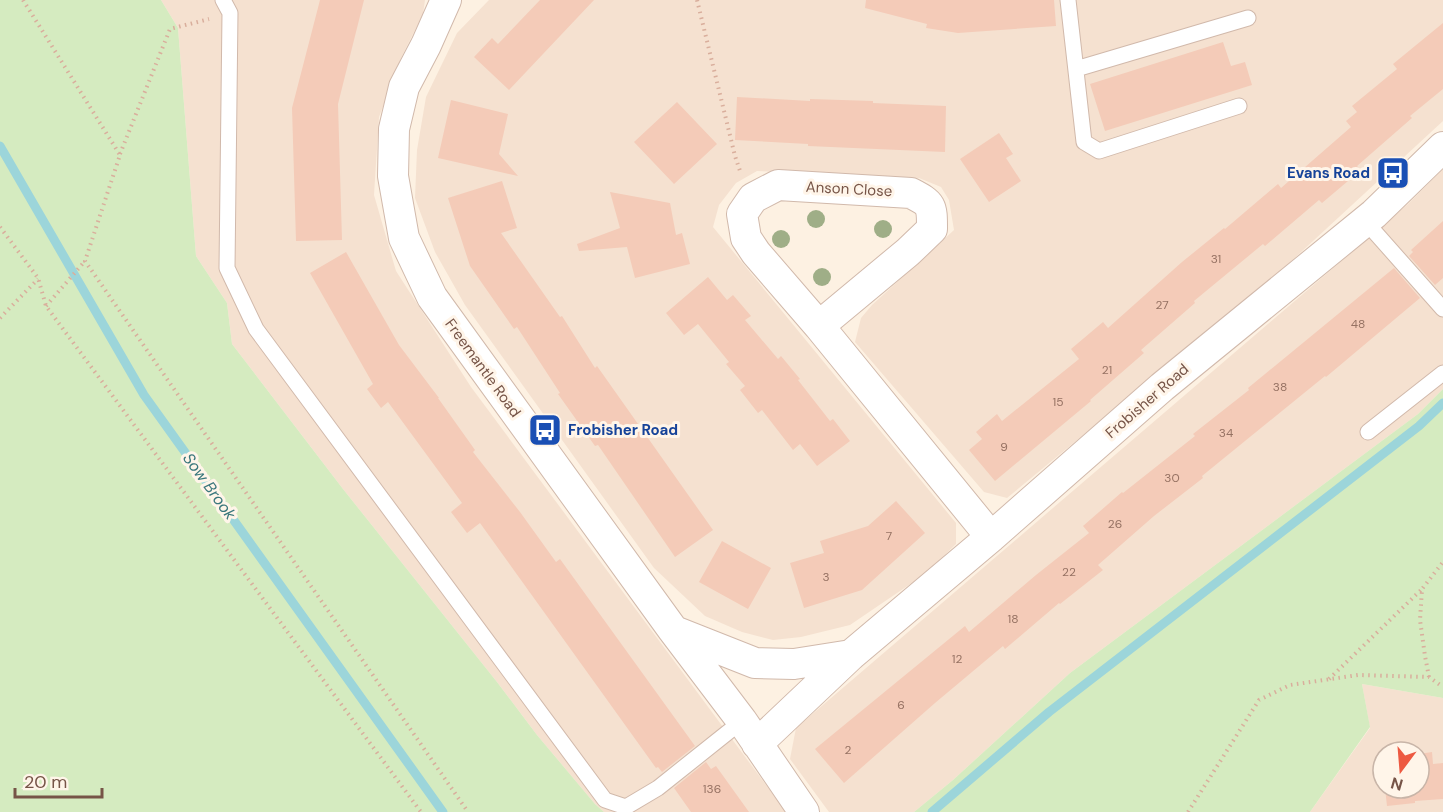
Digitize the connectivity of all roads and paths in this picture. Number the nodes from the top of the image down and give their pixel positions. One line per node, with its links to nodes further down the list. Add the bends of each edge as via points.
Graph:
1 (23, 0): 10 (path)
2 (446, 0): 25 (street, Freemantle Road, via 404,87 394,129 393,176 404,238 432,297)
3 (697, 0): 11 (path, via 735,156)
4 (1068, 0): 7 (lane)
5 (227, 7): 10 (path, via 170,29); 30 (lane, via 227,268 256,329 605,800 626,807)
6 (1248, 18): 7 (lane)
7 (1076, 69): 8 (lane, via 1084,142 1099,151)
8 (1239, 106)
9 (1443, 147): 12 (street, Frobisher Road)
10 (120, 155): 14 (path)
11 (753, 198): 19 (street, via 742,214 746,238); 19 (street, Anson Close, via 778,185 800,186 911,193 932,208 932,229)
12 (1365, 221): 17 (lane); 22 (street, Frobisher Road, via 1162,387)
13 (0, 227): 15 (path)
14 (85, 261): 16 (path); 32 (path)
15 (38, 278): 16 (path); 18 (path)
16 (46, 306): 31 (path)
17 (1443, 309)
18 (0, 318)
19 (819, 326): 22 (street)
20 (1443, 373): 21 (lane)
21 (1368, 432)
22 (991, 537): 26 (street, Frobisher Road)
23 (1443, 562): 24 (path)
24 (1422, 589): 27 (path, via 1420,620); 28 (path)
25 (673, 630): 26 (street, via 754,663 794,664); 30 (street, Freemantle Road)
26 (851, 656): 30 (street, Frobisher Road)
27 (1429, 676): 28 (path, via 1358,675); 29 (path)
28 (1328, 679): 34 (path, via 1290,685 1259,700)
29 (1443, 687)
30 (749, 733): 33 (street, Freemantle Road)
31 (421, 812)
32 (468, 812)
33 (804, 812)
34 (1188, 812)

